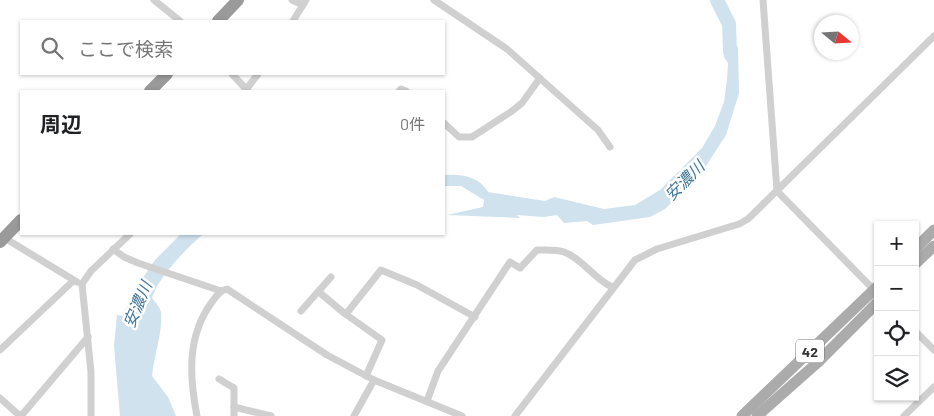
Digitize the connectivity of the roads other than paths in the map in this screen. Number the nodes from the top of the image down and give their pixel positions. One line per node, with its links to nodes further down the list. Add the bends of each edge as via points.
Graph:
1 (154, 0): 7 (street)
2 (238, 0): 8 (highway)
3 (292, 0): 6 (street)
4 (434, 0): 14 (street, via 507,49)
5 (763, 0): 19 (street)
6 (305, 2): 9 (street)
7 (179, 20)
8 (219, 20)
9 (294, 20)
10 (934, 36): 19 (street)
11 (166, 75): 15 (highway)
12 (233, 75): 16 (street)
13 (257, 75): 16 (street)
14 (540, 78): 17 (street, via 522,103 472,138 459,137); 18 (street, via 601,133)
15 (151, 90)
16 (246, 90)
17 (445, 124)
18 (610, 148)
19 (778, 191): 31 (street, via 753,215 738,224 638,257); 32 (street)
20 (20, 221): 23 (highway)
21 (934, 230): 24 (main road)
22 (129, 235): 26 (street)
23 (1, 238): 29 (street, via 16,243)
24 (919, 245)
25 (934, 246): 27 (main road)
26 (113, 249): 30 (street); 33 (street, via 138,263)
27 (919, 260)
28 (331, 276): 34 (street)
29 (73, 281): 30 (street); 42 (street)
30 (82, 284): 41 (street)
31 (612, 287): 39 (street, via 566,252 537,250 520,268 510,262); 58 (street)
32 (874, 288)
33 (221, 291): 44 (street, via 227,289 306,343); 53 (street, via 202,316 191,351 190,377)
34 (319, 292): 37 (street); 38 (street)
35 (874, 292): 59 (main road, 42)
36 (874, 306): 60 (main road, 42)
37 (301, 312)
38 (346, 314): 39 (street, via 381,270 417,285); 44 (street, via 382,340)
39 (475, 317): 49 (street, via 438,371)
40 (919, 335): 43 (street)
41 (88, 336): 51 (street); 52 (street)
42 (0, 350)
43 (934, 350)
44 (366, 376): 46 (street)
45 (219, 380): 50 (street, via 234,388)
46 (374, 380): 49 (street); 56 (street)
47 (934, 387): 61 (street)
48 (0, 398): 51 (street)
49 (427, 401): 57 (street)
50 (234, 407): 54 (street); 55 (street)
51 (21, 416)
52 (90, 416)
53 (197, 416)
54 (234, 416)
55 (271, 416)
56 (354, 416)
57 (462, 416)
58 (515, 416)
59 (742, 416)
60 (757, 416)
61 (904, 416)

